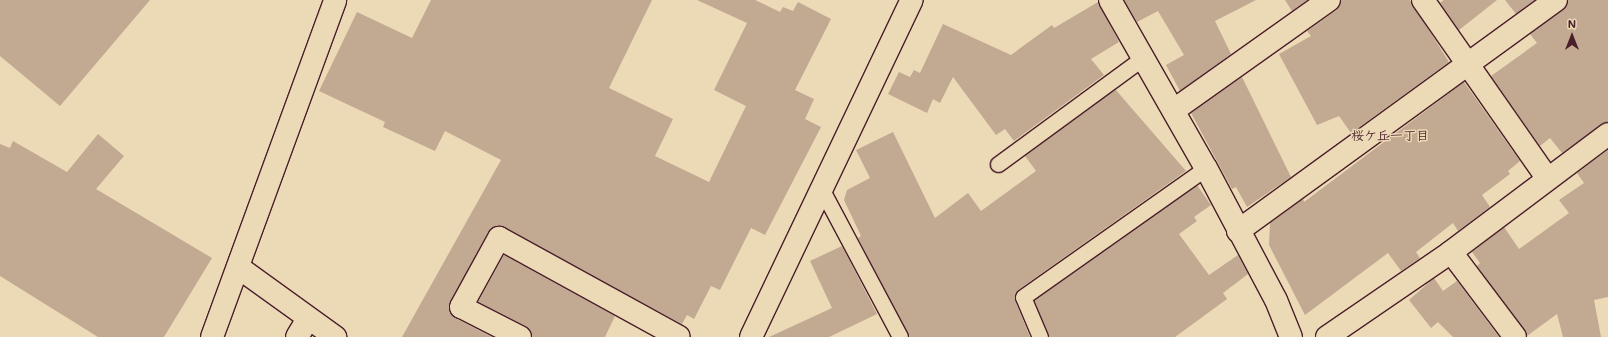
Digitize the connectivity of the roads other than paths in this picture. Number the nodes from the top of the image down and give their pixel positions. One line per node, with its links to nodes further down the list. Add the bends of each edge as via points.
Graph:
1 (335, 0): 17 (street)
2 (912, 0): 14 (street)
3 (1110, 0): 7 (street)
4 (1329, 0): 9 (street)
5 (1423, 0): 8 (street)
6 (1556, 0): 8 (street)
7 (1144, 57): 9 (street); 11 (lane)
8 (1466, 65): 13 (street); 15 (street)
9 (1174, 110): 12 (street)
10 (1608, 134): 13 (street)
11 (998, 164)
12 (1206, 168): 15 (street); 25 (lane, via 1022,297)
13 (1547, 178): 16 (street)
14 (822, 190): 23 (street); 24 (lane)
15 (1238, 231): 26 (street, via 1276,300)
16 (1451, 252): 27 (street); 28 (street)
17 (238, 267): 18 (street); 19 (street)
18 (302, 328): 20 (street)
19 (212, 337)
20 (335, 337)
21 (520, 337): 22 (street, via 461,307 499,238)
22 (679, 337)
23 (751, 337)
24 (900, 337)
25 (1040, 337)
26 (1291, 337)
27 (1327, 337)
28 (1515, 337)

